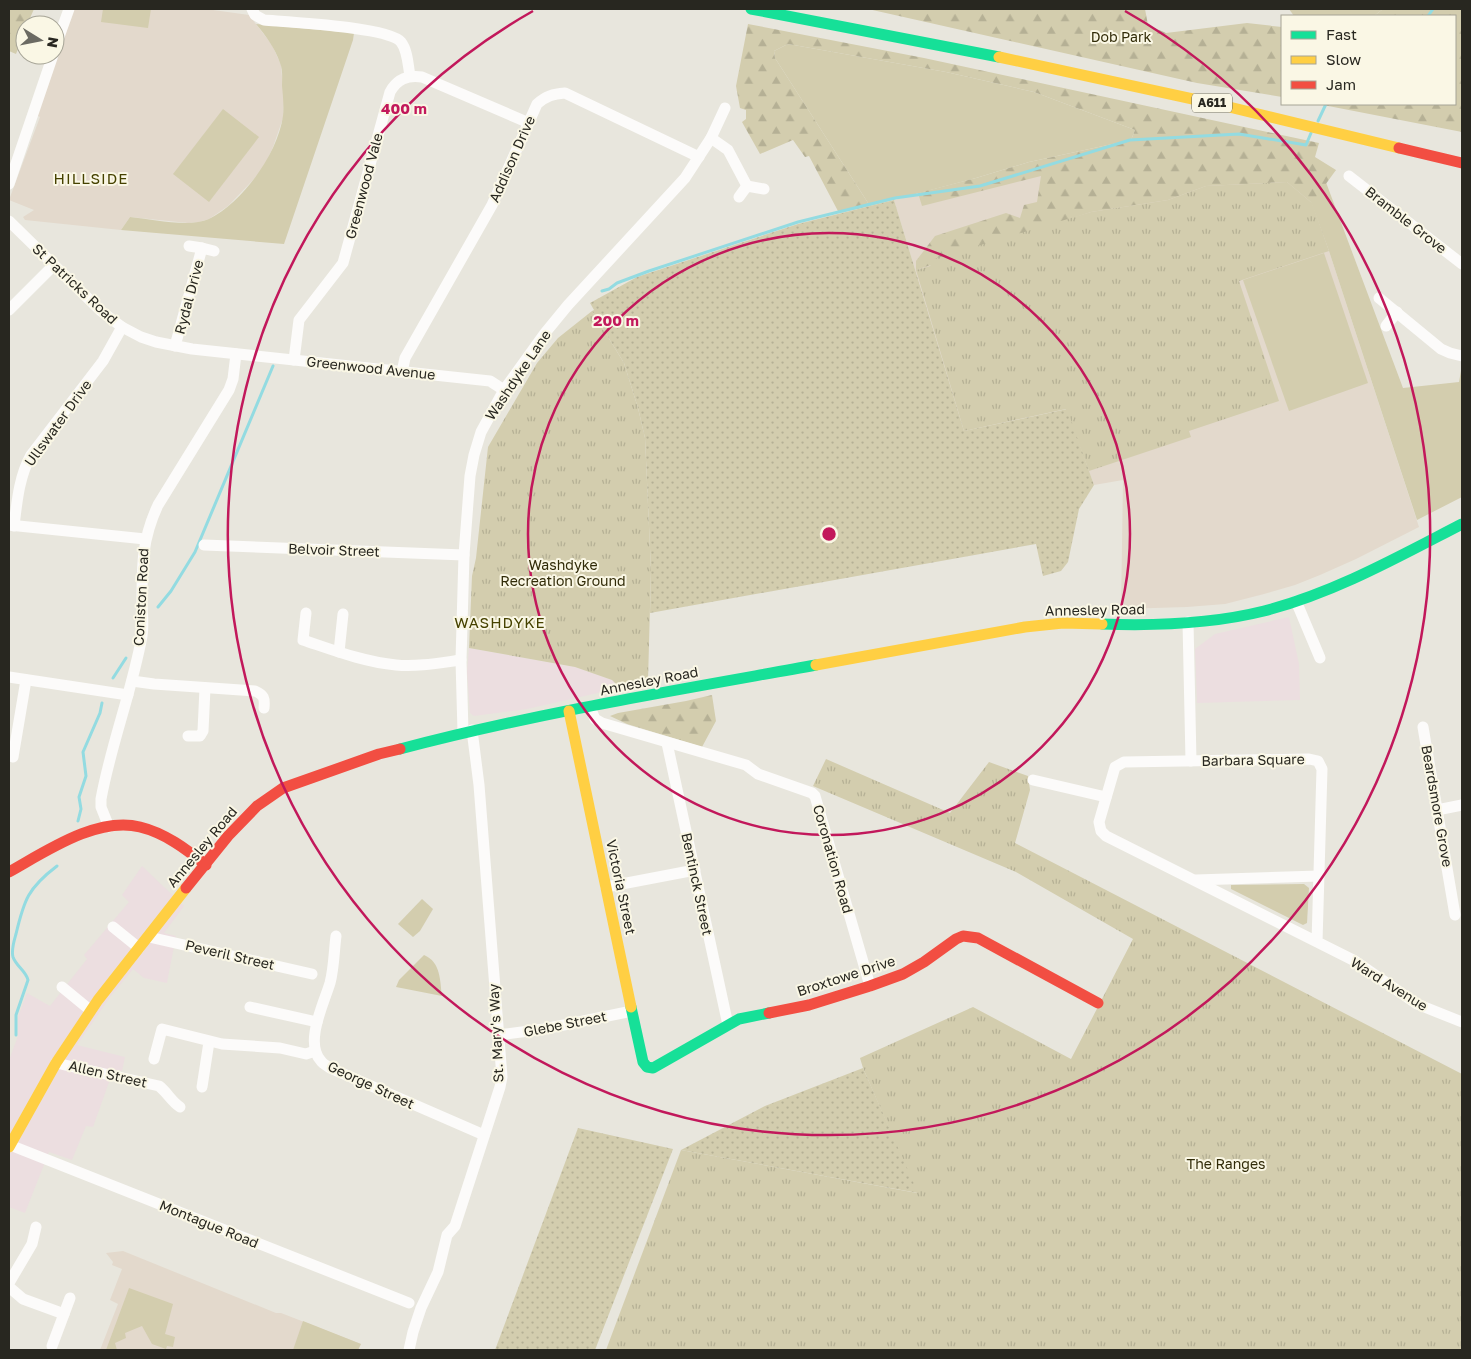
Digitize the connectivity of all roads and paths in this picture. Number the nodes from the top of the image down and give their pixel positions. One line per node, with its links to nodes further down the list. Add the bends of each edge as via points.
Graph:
1 (751, 9): 9 (street, A611, via 962,49)
2 (254, 12): 4 (street, via 264,20 385,33 404,47)
3 (50, 65): 11 (street)
4 (409, 70): 6 (street); 27 (street, Greenwood Vale, via 390,92 343,263 299,320)
5 (725, 108): 7 (street, Washdyke Lane)
6 (529, 123): 8 (street, Addison Drive, via 537,104 546,96 565,93); 28 (street, Addison Drive, via 492,205 404,358)
7 (711, 138): 8 (street, Washdyke Lane); 12 (street, via 728,150)
8 (700, 157): 29 (street, Washdyke Lane, via 679,186 556,319)
9 (1462, 162)
10 (1349, 176): 17 (street, Bramble Grove)
11 (9, 184)
12 (747, 186): 13 (street); 14 (street)
13 (764, 189)
14 (739, 197)
15 (9, 221): 18 (street, St Patricks Road)
16 (189, 246): 24 (street, Rydal Drive, via 208,249)
17 (1462, 264)
18 (54, 265): 20 (street); 23 (street, St Patricks Road, via 101,312)
19 (1379, 298): 21 (street)
20 (9, 310)
21 (1397, 312): 22 (street); 26 (street, via 1441,349)
22 (1386, 326)
23 (122, 328): 24 (street, St Patricks Road); 31 (street, Ullswater Drive, via 103,361 23,469)
24 (175, 346): 25 (street, St Patricks Road)
25 (236, 354): 27 (street, Greenwood Avenue); 32 (street, Coniston Road, via 229,390 158,505)
26 (1462, 356)
27 (294, 360): 28 (street, Greenwood Avenue)
28 (402, 372): 29 (street, Greenwood Avenue, via 490,381)
29 (504, 390): 34 (street, Washdyke Lane, via 481,432 474,455)
30 (1462, 524): 35 (street, Annesley Road, via 1383,566)
31 (11, 526): 32 (street)
32 (145, 539): 44 (street, Coniston Road, via 142,634)
33 (204, 545): 34 (street, Belvoir Street)
34 (464, 555): 41 (street, Washdyke Lane)
35 (1296, 602): 38 (street, Annesley Road, via 1247,614); 40 (street)
36 (306, 613): 39 (street, via 303,640)
37 (343, 614): 39 (street)
38 (1188, 622): 47 (street, Annesley Road, via 1062,623 1025,628); 55 (street, Barbara Square)
39 (339, 652): 41 (street, via 396,665)
40 (1320, 658)
41 (461, 660): 51 (street, Washdyke Lane)
42 (9, 677): 43 (street)
43 (26, 680): 46 (street); 54 (street)
44 (132, 681): 45 (street); 46 (street, Coniston Road)
45 (206, 688): 48 (street, via 255,691 265,698); 52 (street, via 203,731 200,736)
46 (128, 694): 60 (street, Coniston Road, via 101,799)
47 (590, 707): 49 (street, Annesley Road); 53 (street, Coronation Road, via 595,719 602,723)
48 (264, 708)
49 (569, 711): 51 (street, Annesley Road); 66 (street, Victoria Street)
50 (1423, 727): 59 (street, Beardsmore Grove)
51 (467, 731): 61 (street, Annesley Road, via 379,754 283,788 243,819); 83 (street, St. Mary's Way, via 479,785)
52 (188, 736)
53 (667, 743): 62 (street, Bentinck Street); 74 (street, Coronation Road, via 746,765 758,774 815,796)
54 (13, 757)
55 (1191, 761): 57 (street, Barbara Square, via 1120,763 1114,767); 64 (street, Barbara Square, via 1318,761 1322,769)
56 (1033, 780): 57 (street)
57 (1106, 797): 65 (street, Barbara Square, via 1099,822 1106,836)
58 (1462, 806): 59 (street)
59 (1437, 810): 67 (street, Beardsmore Grove)
60 (109, 827): 61 (street, via 128,825 152,831 175,842); 63 (street, via 50,849)
61 (206, 864): 69 (street, Annesley Road)
62 (695, 870): 66 (street); 82 (street, Bentinck Street)
63 (9, 872)
64 (1319, 876): 65 (street, Barbara Square); 71 (street, Barbara Square)
65 (1194, 880): 71 (street, Barbara Square)
66 (606, 887): 79 (street, Victoria Street)
67 (1455, 915)
68 (113, 926): 72 (street)
69 (149, 936): 72 (street, Annesley Road); 73 (street, Peveril Street)
70 (336, 936): 80 (street, George Street, via 332,975)
71 (1317, 942): 81 (street, Ward Avenue, via 1355,961 1417,1004)
72 (139, 948): 78 (street, Annesley Road)
73 (312, 974)
74 (870, 986): 76 (street, Broxtowe Drive, via 903,974 956,939 970,936); 82 (street, Broxtowe Drive, via 809,1005 739,1019)
75 (62, 987): 78 (street)
76 (1098, 1003)
77 (250, 1007): 80 (street)
78 (90, 1010): 87 (street, Annesley Road)
79 (632, 1010): 83 (street, Glebe Street, via 544,1029); 88 (street, Victoria Street, via 643,1062)
80 (317, 1022): 85 (street, George Street)
81 (1462, 1022)
82 (728, 1025): 88 (street, Broxtowe Drive, via 653,1068)
83 (498, 1035): 91 (street, St. Mary's Way, via 502,1077)
84 (209, 1042): 85 (street, via 280,1048 306,1054); 86 (street, via 162,1029); 89 (street)
85 (316, 1051): 91 (street, George Street, via 320,1061 330,1068)
86 (154, 1059)
87 (56, 1062): 90 (street, Allen Street, via 159,1086); 92 (street, Annesley Road)
88 (647, 1067)
89 (202, 1087)
90 (180, 1107)
91 (484, 1135): 100 (street, St. Mary's Way, via 455,1226 447,1234 438,1272 412,1332)
92 (9, 1146): 97 (street, Montague Road)
93 (46, 1241): 94 (street, via 35,1233 28,1252)
94 (9, 1283)
95 (9, 1288): 98 (street, via 23,1300)
96 (70, 1298): 98 (street)
97 (409, 1303)
98 (64, 1314): 99 (street)
99 (52, 1346)
100 (409, 1350)

